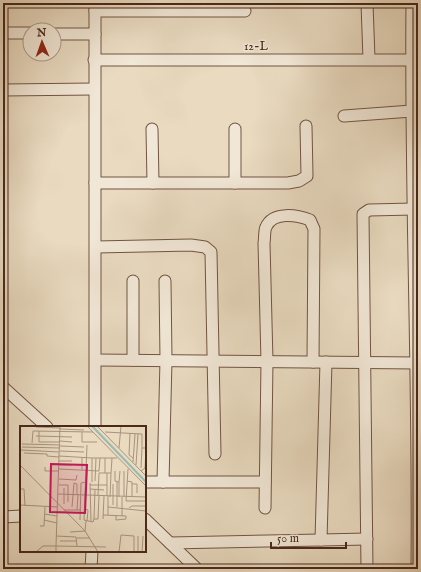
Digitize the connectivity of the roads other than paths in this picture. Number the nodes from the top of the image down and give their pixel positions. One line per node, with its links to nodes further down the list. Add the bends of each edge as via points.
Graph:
1 (367, 3): 9 (street)
2 (412, 3): 11 (street)
3 (95, 7): 4 (street); 8 (street)
4 (245, 11)
5 (3, 33): 6 (street)
6 (22, 33)
7 (62, 34): 8 (street)
8 (95, 34): 10 (street)
9 (369, 59): 10 (street, 12-L); 11 (street, 12-L)
10 (94, 60): 13 (street)
11 (415, 60): 14 (street)
12 (3, 90): 13 (street)
13 (94, 90): 19 (street)
14 (412, 111): 15 (street); 22 (street)
15 (344, 116)
16 (306, 126): 21 (street, via 308,176 300,181 288,183)
17 (152, 129): 20 (street)
18 (235, 129): 21 (street)
19 (95, 183): 20 (street); 23 (street)
20 (153, 183): 21 (street)
21 (235, 183)
22 (414, 209): 33 (street, via 370,210 363,214); 34 (street)
23 (96, 247): 26 (street); 29 (street, via 206,247 211,252 212,265)
24 (133, 281): 27 (street)
25 (165, 281): 28 (street)
26 (96, 360): 27 (street); 37 (street)
27 (133, 360): 28 (street)
28 (166, 360): 29 (street); 40 (street)
29 (212, 360): 30 (street); 38 (street)
30 (267, 361): 31 (street); 31 (street, via 264,243 266,227 272,219 300,216 310,220 314,229); 41 (street)
31 (313, 362): 32 (street)
32 (326, 362): 33 (street); 48 (street)
33 (364, 362): 34 (street); 47 (street)
34 (418, 363): 46 (street)
35 (3, 387): 36 (street)
36 (46, 426)
37 (95, 426)
38 (215, 454)
39 (146, 482): 40 (street)
40 (162, 482): 41 (street)
41 (265, 482): 42 (street)
42 (265, 508)
43 (20, 516): 44 (street)
44 (3, 517)
45 (146, 520): 49 (street)
46 (418, 533): 54 (street)
47 (367, 539): 48 (street); 53 (street)
48 (321, 540): 49 (street)
49 (170, 543): 52 (street)
50 (92, 552): 51 (street)
51 (91, 569)
52 (197, 569)
53 (367, 569)
54 (417, 569)

